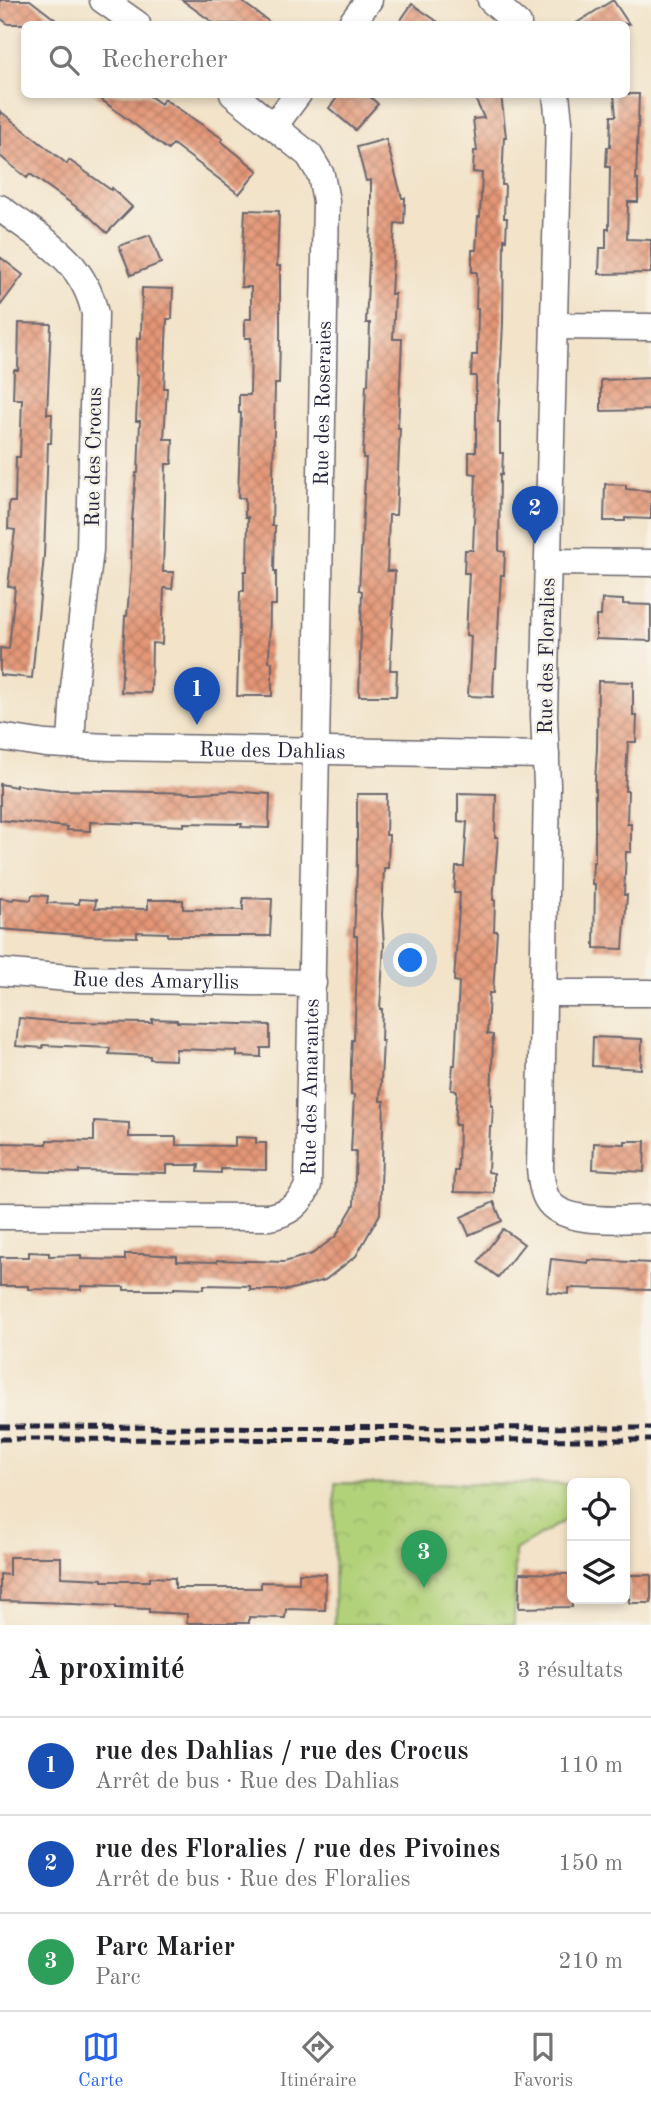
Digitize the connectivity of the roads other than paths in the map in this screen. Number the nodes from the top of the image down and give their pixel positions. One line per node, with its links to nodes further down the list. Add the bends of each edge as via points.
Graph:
1 (103, 0): 4 (street)
2 (369, 0): 5 (street)
3 (491, 0): 6 (street)
4 (132, 21)
5 (353, 21)
6 (515, 21)
7 (238, 98): 10 (street, Rue des Roseraies)
8 (295, 98): 10 (street)
9 (556, 98): 12 (street, Rue des Floralies)
10 (274, 126): 18 (street, Rue des Roseraies, via 314,162 326,201)
11 (0, 208): 17 (street, Rue des Crocus, via 71,262 89,292 95,314 90,550)
12 (554, 326): 13 (street); 14 (street, Rue des Floralies)
13 (651, 327)
14 (548, 562): 15 (street); 19 (street, Rue des Floralies)
15 (651, 563)
16 (0, 737): 17 (street, Rue des Dahlias)
17 (71, 745): 18 (street, Rue des Dahlias)
18 (316, 751): 19 (street, Rue des Dahlias); 21 (street, Rue des Amarantes)
19 (546, 755): 22 (street, Rue des Floralies)
20 (0, 972): 21 (street, Rue des Amaryllis, via 80,979)
21 (313, 983): 24 (street, Rue des Amarantes, via 309,1175 305,1193 295,1207 279,1215 258,1217)
22 (544, 993): 23 (street); 25 (street, Rue des Floralies, via 540,1168 547,1200 571,1215)
23 (651, 993)
24 (0, 1216)
25 (651, 1219)

